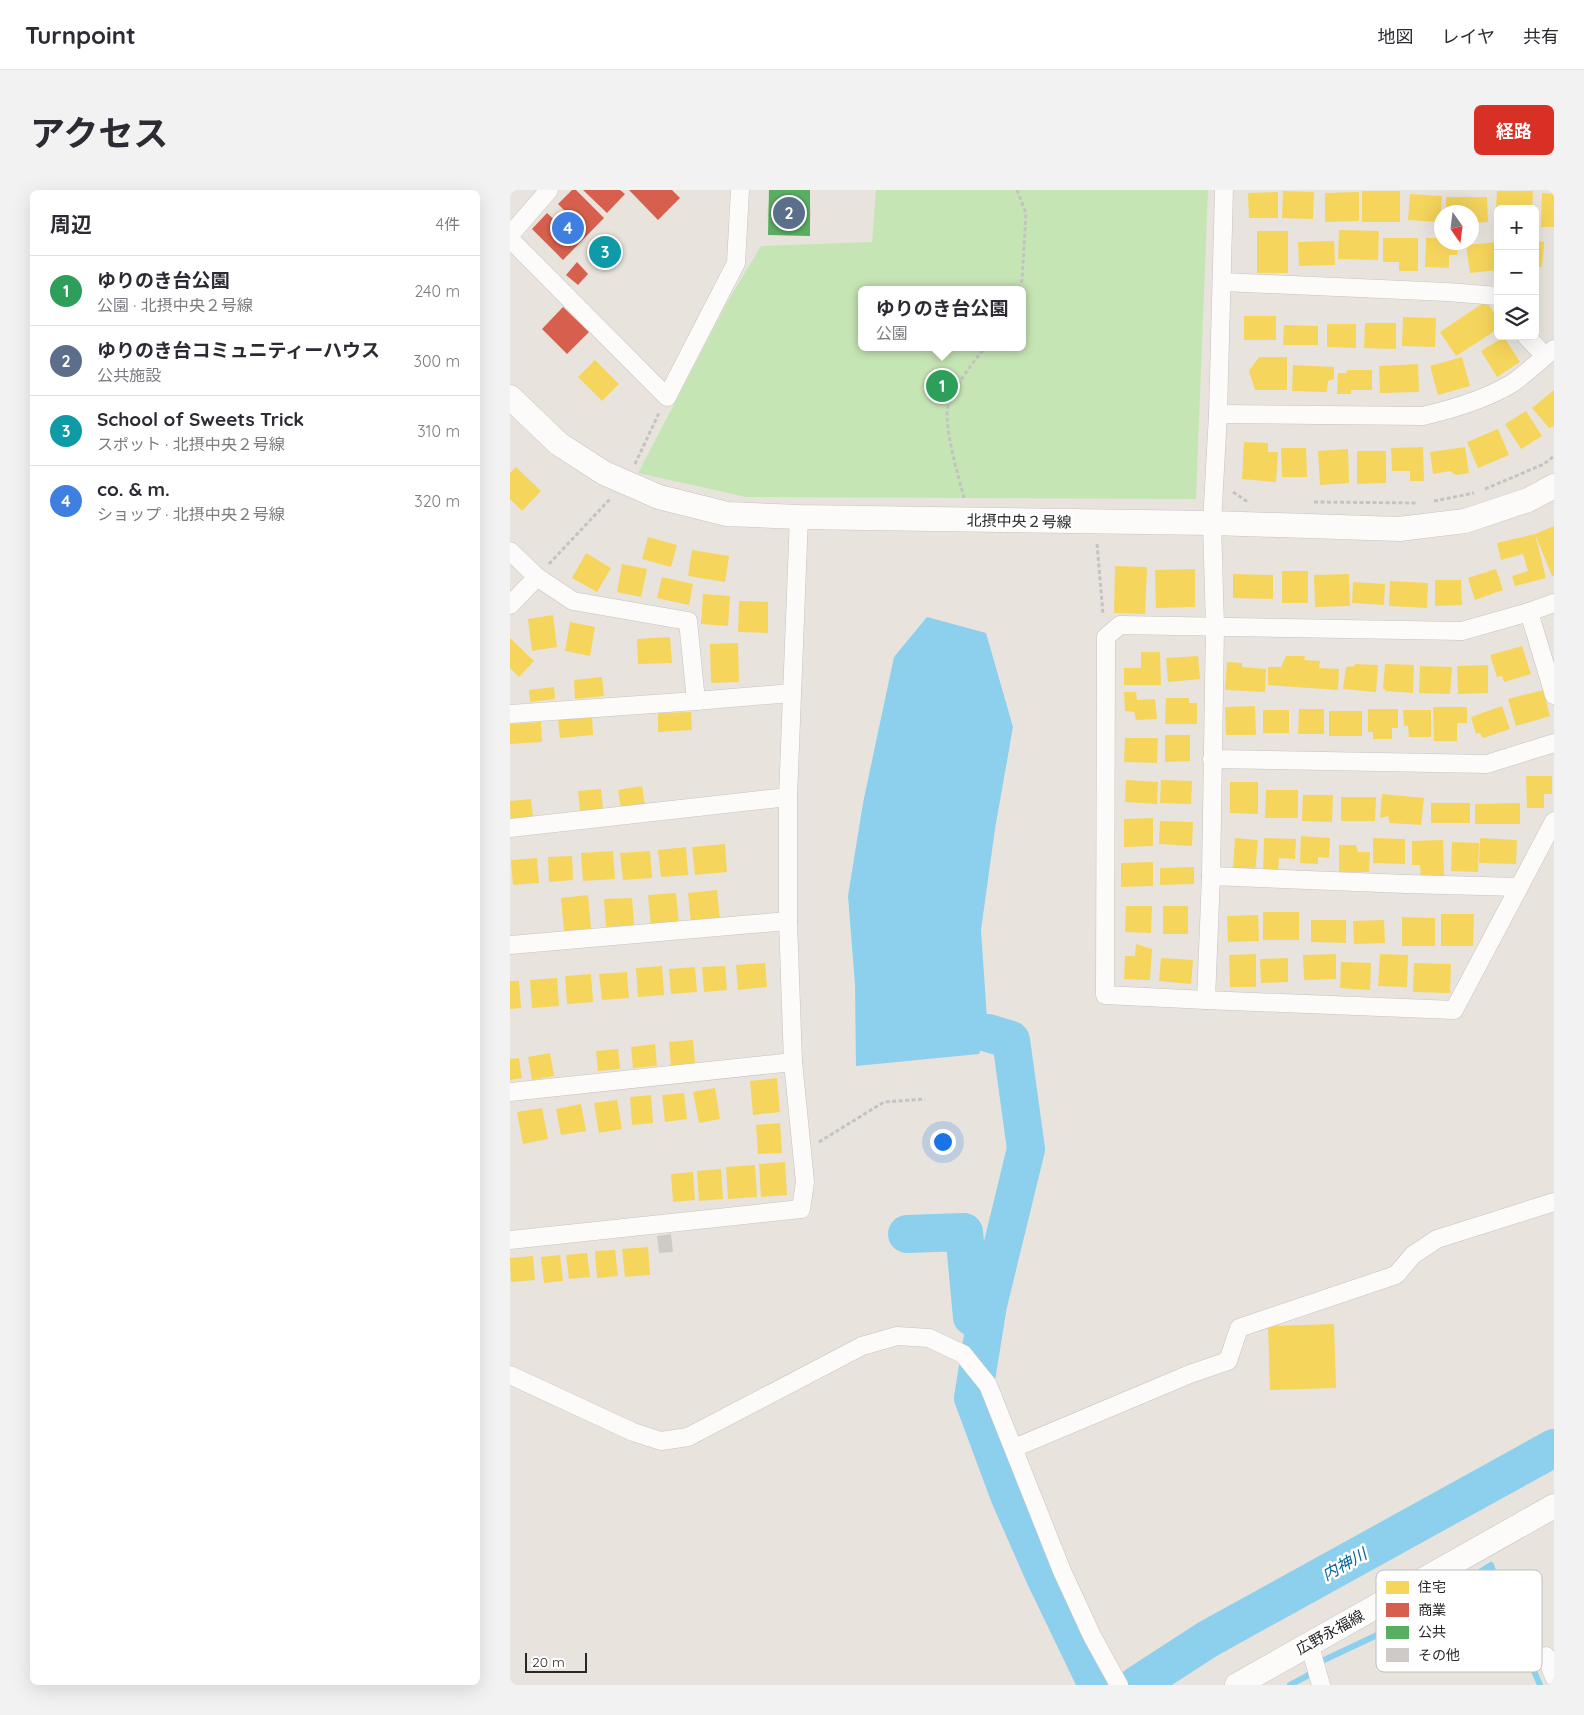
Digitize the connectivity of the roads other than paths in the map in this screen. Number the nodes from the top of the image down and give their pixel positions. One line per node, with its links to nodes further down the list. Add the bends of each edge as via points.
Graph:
1 (549, 190): 4 (street)
2 (740, 190): 5 (street, via 736,263 667,397)
3 (1224, 190): 6 (street)
4 (510, 235)
5 (510, 239)
6 (1222, 282): 7 (street); 11 (street)
7 (1494, 296)
8 (1532, 340): 9 (street)
9 (1550, 352): 11 (street, via 1511,384 1474,402 1423,416)
10 (510, 397): 13 (street, 北摂中央２号線, via 559,444 604,474 659,497 727,514)
11 (1218, 414): 14 (street)
12 (1554, 486): 14 (street, 北摂中央２号線, via 1528,500 1465,521 1400,529)
13 (799, 517): 14 (street, 北摂中央２号線); 21 (street)
14 (1212, 523): 20 (street)
15 (510, 551): 16 (street)
16 (537, 577): 18 (street); 23 (street, via 573,601 688,621)
17 (1554, 603): 19 (street)
18 (510, 605)
19 (1529, 612): 20 (street, via 1462,631); 22 (street)
20 (1215, 626): 26 (street); 34 (street, via 1120,625 1106,637 1105,995)
21 (792, 692): 23 (street); 27 (street)
22 (1554, 695)
23 (696, 701): 24 (street)
24 (510, 714)
25 (1554, 742): 26 (street, via 1487,764)
26 (1212, 759): 30 (street)
27 (788, 797): 29 (street); 32 (street)
28 (1554, 821): 31 (street)
29 (510, 828)
30 (1211, 876): 31 (street); 34 (street)
31 (1518, 888): 34 (street, via 1454,1010)
32 (788, 921): 33 (street); 35 (street)
33 (510, 945)
34 (1206, 1000)
35 (793, 1062): 36 (street); 38 (street, via 805,1182 801,1209)
36 (510, 1092)
37 (1554, 1202): 40 (street, via 1437,1239 1413,1255 1396,1275 1239,1328 1228,1361)
38 (510, 1240)
39 (510, 1376): 40 (street, via 633,1432 661,1441 688,1437 862,1346 896,1336 929,1338 963,1354 988,1385)
40 (1014, 1448): 47 (street, via 1062,1571)
41 (1554, 1506): 42 (street, 広野永福線)
42 (1440, 1570)
43 (1376, 1606): 44 (street, 広野永福線)
44 (1309, 1643): 48 (street, 広野永福線); 49 (street)
45 (1546, 1656): 46 (street)
46 (1554, 1677)
47 (1119, 1685)
48 (1237, 1685)
49 (1321, 1685)

